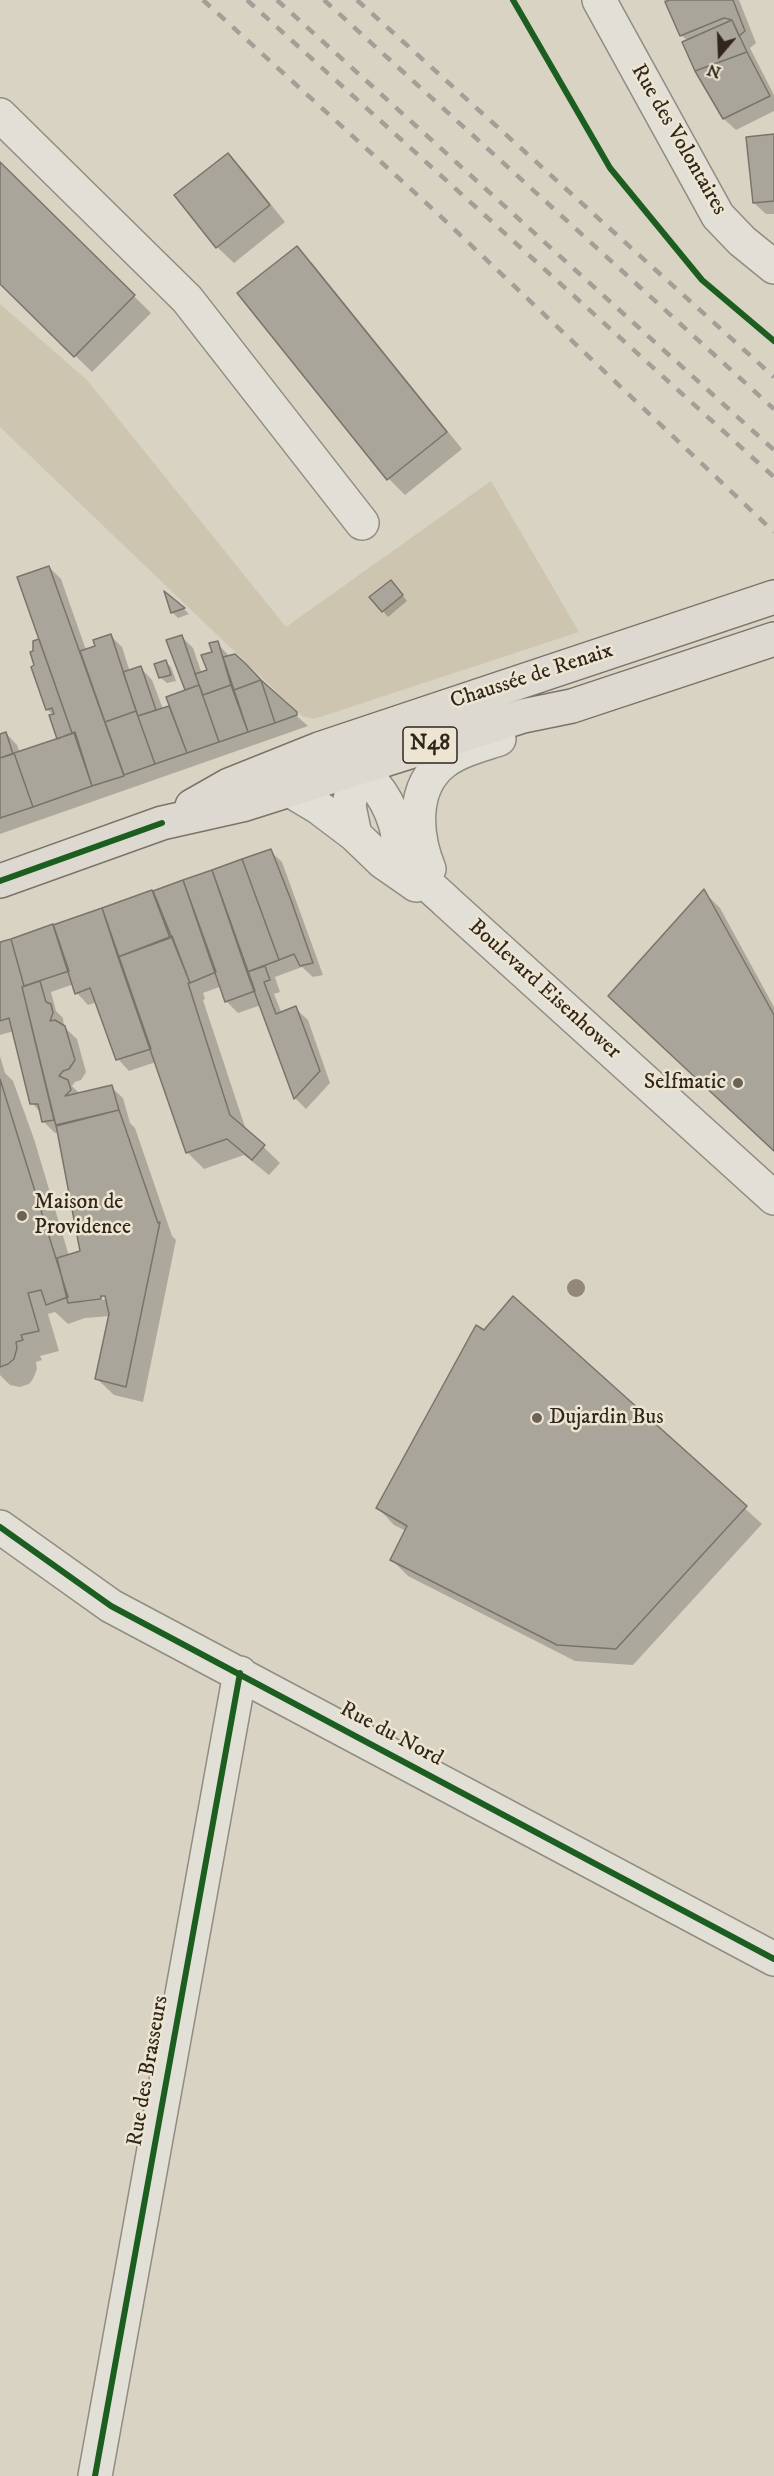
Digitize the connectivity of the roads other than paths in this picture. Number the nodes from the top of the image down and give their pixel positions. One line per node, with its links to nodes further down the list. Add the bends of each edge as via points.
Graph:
1 (599, 0): 3 (street, Rue des Volontaires, via 718,216)
2 (0, 115): 4 (street, via 187,299)
3 (774, 267)
4 (362, 523)
5 (774, 597): 8 (main road, Chaussée de Renaix / N48)
6 (774, 639): 7 (main road, Chaussée de Renaix / N48)
7 (572, 706): 10 (main road, Chaussée de Renaix / N48, via 523,716); 15 (street, Boulevard Eisenhower, via 556,719 459,753 430,776 418,814 422,852)
8 (382, 727): 9 (main road, Chaussée de Renaix / N48); 10 (street)
9 (319, 749): 10 (street, Boulevard Eisenhower); 12 (main road, Chaussée de Renaix / N48, via 230,785)
10 (359, 767): 11 (main road, Chaussée de Renaix / N48); 13 (street, via 349,806); 15 (street, Boulevard Eisenhower, via 387,804 405,861)
11 (288, 789): 12 (main road, Chaussée de Renaix / N48, via 242,805); 13 (street, Boulevard Eisenhower)
12 (162, 823): 14 (main road, Chaussée de Renaix / N48)
13 (355, 835): 15 (street, Boulevard Eisenhower, via 406,879)
14 (0, 881)
15 (447, 902): 16 (street, Boulevard Eisenhower)
16 (774, 1198)
17 (0, 1527): 18 (street, Rue du Nord, via 111,1605)
18 (240, 1673): 19 (street, Rue du Nord); 20 (street, Rue des Brasseurs)
19 (774, 1959)
20 (95, 2476)

